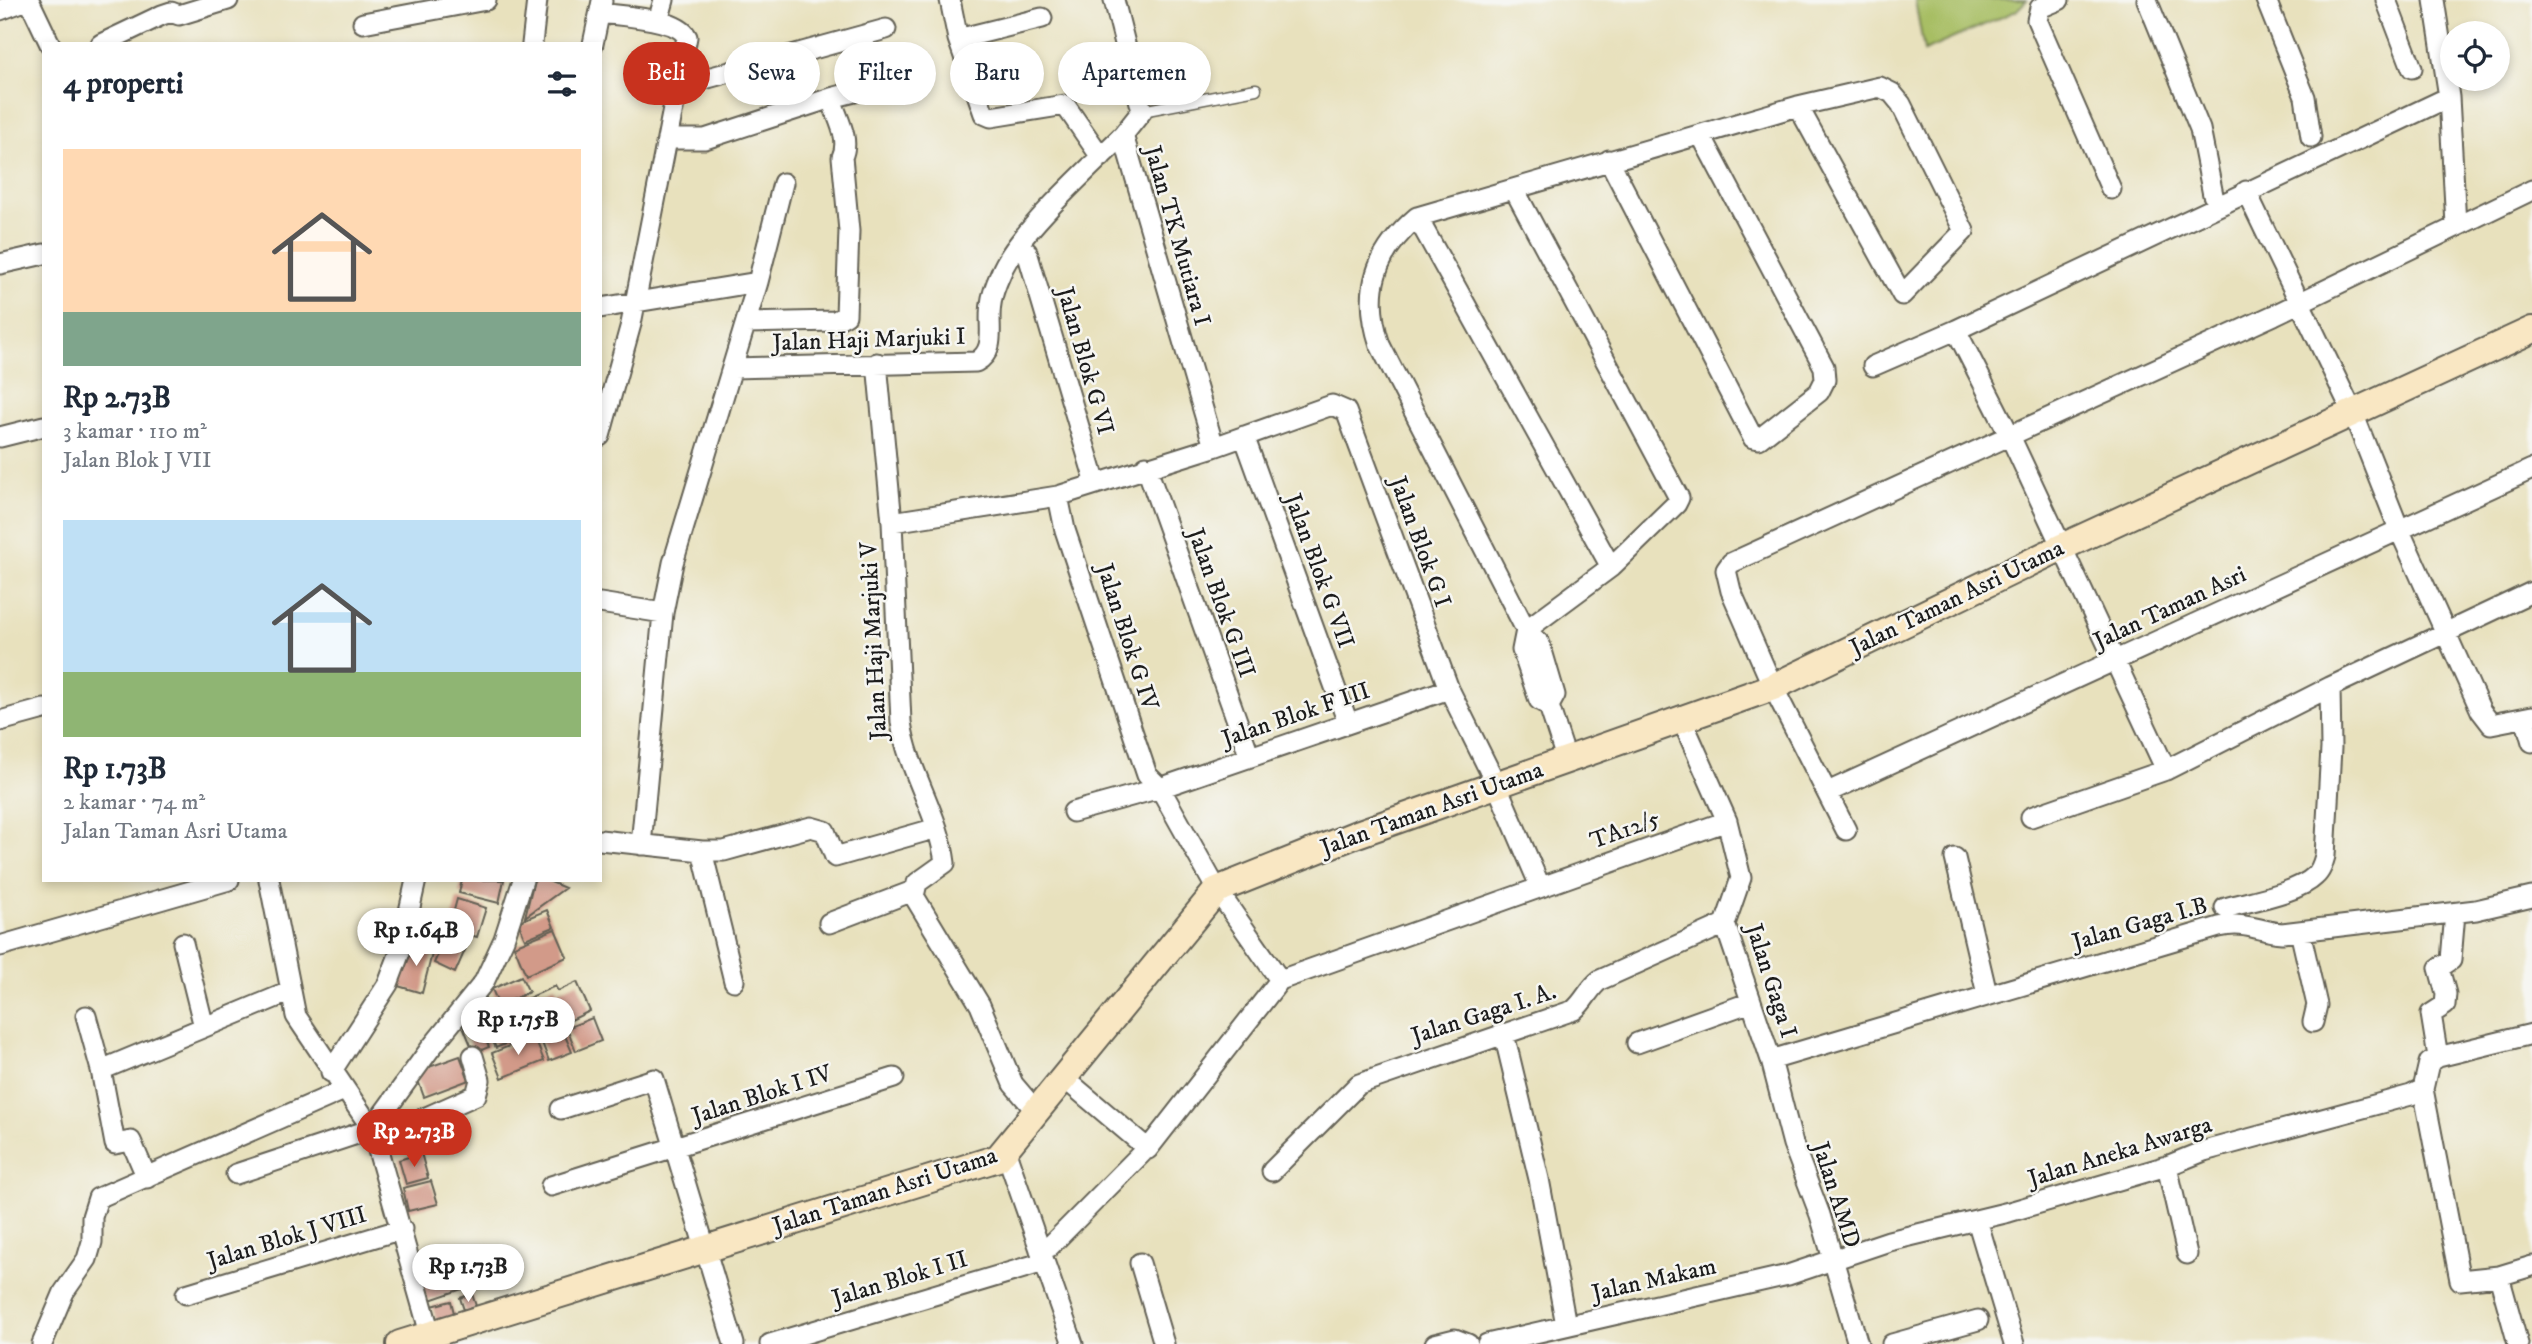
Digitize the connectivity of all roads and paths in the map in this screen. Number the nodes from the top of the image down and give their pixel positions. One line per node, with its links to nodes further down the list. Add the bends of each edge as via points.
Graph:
1 (28, 0): 14 (street); 20 (street)
2 (229, 0): 21 (street, via 179,15 162,15)
3 (486, 0): 17 (street)
4 (537, 0): 22 (street)
5 (664, 0): 16 (street)
6 (950, 0): 19 (street)
7 (1114, 0): 33 (street)
8 (2059, 0): 42 (street, via 2040,8 2036,20)
9 (2147, 0): 45 (street, via 2200,129)
10 (2266, 0): 36 (street, via 2305,97)
11 (2386, 0): 25 (street)
12 (2434, 0): 29 (street)
13 (601, 6): 16 (street); 23 (street)
14 (0, 10)
15 (1042, 18): 19 (street)
16 (658, 21): 24 (street, via 686,33)
17 (363, 23)
18 (886, 29): 26 (street)
19 (958, 39): 38 (street, via 984,114 991,117 1065,105)
20 (49, 42)
21 (105, 42)
22 (531, 42)
23 (593, 42)
24 (685, 42)
25 (2412, 68)
26 (710, 78)
27 (1256, 89): 33 (lane)
28 (834, 97): 30 (street)
29 (2449, 97): 44 (street); 47 (street)
30 (831, 98): 37 (street, via 705,139); 55 (street, via 846,149 842,157 849,231 846,315 835,321)
31 (676, 105): 37 (street)
32 (1798, 106): 32 (street, via 1897,289 1902,295 1965,231 1901,104 1892,93 1870,87); 35 (street)
33 (1142, 111): 34 (street, Jalan TK Mutiara I)
34 (1123, 135): 38 (street, Jalan Haji Marjuki I); 67 (street, Jalan TK Mutiara I)
35 (1701, 135): 39 (street); 39 (street, via 1824,367 1825,380 1819,392 1759,439 1753,438)
36 (2311, 137)
37 (669, 139): 52 (street)
38 (1101, 157): 58 (street, Jalan Haji Marjuki I, via 1023,239 1002,269 991,303 990,350 982,359)
39 (1609, 160): 41 (street)
40 (783, 183): 51 (street)
41 (1514, 189): 46 (street); 75 (street, via 1679,498)
42 (2111, 189)
43 (2532, 190): 47 (street)
44 (2245, 191): 53 (street); 56 (street)
45 (2213, 195)
46 (1417, 217): 75 (street); 79 (street, via 1395,236 1380,262 1373,288 1373,325)
47 (2456, 225): 53 (street)
48 (1027, 251): 70 (street, Jalan Blok G VI)
49 (42, 254): 50 (street)
50 (0, 264)
51 (758, 282): 52 (street); 55 (street)
52 (635, 303): 54 (street); 63 (street)
53 (2299, 304): 61 (street); 65 (street)
54 (602, 308)
55 (746, 323): 60 (street)
56 (1956, 330): 59 (street); 65 (street)
57 (2532, 330): 61 (street, Jalan Taman Asri Utama)
58 (877, 363): 60 (street, Jalan Haji Marjuki I); 72 (street, Jalan Haji Marjuki V)
59 (1873, 366)
60 (733, 368): 78 (street, via 673,563)
61 (2353, 414): 73 (street); 74 (street, Jalan Taman Asri Utama)
62 (42, 426): 66 (street)
63 (602, 428)
64 (1244, 436): 67 (street); 84 (street, Jalan Blok G I, via 1332,405 1346,411); 89 (street, Jalan Blok G VII)
65 (2010, 436): 74 (street); 82 (street, via 1731,563 1726,570 1731,591)
66 (0, 437)
67 (1214, 447): 68 (street)
68 (1146, 466): 70 (street); 91 (street, Jalan Blok G III)
69 (2532, 469): 73 (street, Jalan Taman Asri)
70 (1096, 484): 71 (street)
71 (1058, 496): 72 (street); 95 (street, Jalan Blok G IV, via 1065,530 1147,775)
72 (892, 522): 100 (street, Jalan Haji Marjuki V, via 905,751)
73 (2399, 529): 80 (street); 81 (street, Jalan Taman Asri)
74 (2062, 547): 81 (street); 82 (street, Jalan Taman Asri Utama)
75 (1611, 567): 79 (street)
76 (2532, 592): 80 (street)
77 (602, 603): 78 (street)
78 (663, 613): 103 (street)
79 (1526, 629): 92 (street, via 1522,650 1539,700 1549,706)
80 (2445, 635): 83 (street); 86 (street, via 2486,721 2497,724)
81 (2118, 660): 93 (street); 96 (street, Jalan Taman Asri)
82 (1773, 687): 87 (street, Jalan Taman Asri Utama); 96 (street)
83 (2330, 687): 93 (street); 116 (street, via 2331,748 2321,868 2305,884)
84 (1449, 689): 89 (street, Jalan Blok F III); 94 (street, Jalan Blok G I)
85 (42, 710): 88 (street)
86 (2528, 717): 90 (street)
87 (1682, 720): 92 (street, Jalan Taman Asri Utama); 99 (street, Jalan Gaga I)
88 (0, 721)
89 (1348, 723): 91 (street, Jalan Blok F III)
90 (2532, 742)
91 (1250, 757): 95 (street, Jalan Blok F III)
92 (1567, 761): 94 (street, Jalan Taman Asri Utama)
93 (2166, 770): 98 (street)
94 (1505, 783): 111 (street, Jalan Taman Asri Utama); 112 (street, Jalan Blok G I)
95 (1160, 788): 97 (street, Jalan Blok F III); 111 (street, Jalan Blok G IV)
96 (1828, 792): 101 (street)
97 (1073, 812)
98 (2031, 817)
99 (1727, 821): 112 (street, TA12/5); 119 (street, Jalan Gaga I, via 1741,878)
100 (937, 828): 104 (street, via 835,857 825,831 811,827 724,851); 113 (street, Jalan Haji Marjuki V, via 945,863)
101 (1846, 830)
102 (602, 839): 103 (street)
103 (640, 845): 104 (street)
104 (702, 852): 123 (street)
105 (1955, 858): 126 (street)
106 (222, 882): 122 (street)
107 (269, 882): 115 (street)
108 (280, 882): 115 (lane)
109 (416, 882): 138 (street, via 400,952 387,984)
110 (522, 882): 145 (street, via 484,982 430,1049)
111 (1213, 882): 124 (street, Jalan Blok G IV); 140 (street, Jalan Taman Asri Utama)
112 (1540, 886): 124 (street, TA12/5)
113 (913, 891): 118 (street); 144 (street, via 980,1006 1013,1084)
114 (2532, 897): 117 (street, Jalan Gaga I.B)
115 (274, 906): 125 (street)
116 (2225, 908)
117 (2455, 913): 120 (street, Jalan Gaga I.B); 135 (street, via 2451,960 2439,968 2445,1005 2431,1014)
118 (829, 923)
119 (1725, 925): 127 (street, Jalan Gaga I); 131 (street, Jalan Gaga I. A., via 1600,979 1574,1010)
120 (2300, 931): 126 (street, Jalan Gaga I.B, via 2266,932 2246,923 2233,924); 129 (street, via 2317,1005)
121 (183, 943): 130 (street)
122 (0, 946)
123 (734, 981)
124 (1280, 981): 146 (street)
125 (289, 992): 130 (street); 138 (street, via 296,1016)
126 (1987, 993): 136 (street, Jalan Gaga I.B)
127 (1751, 1002): 133 (street); 136 (street, Jalan Gaga I)
128 (86, 1016): 137 (street)
129 (2313, 1022)
130 (204, 1027): 137 (street)
131 (1504, 1034): 150 (street, Jalan Gaga I. A., via 1359,1084); 165 (street, via 1539,1179)
132 (2532, 1034): 135 (street)
133 (1637, 1043)
134 (473, 1056): 145 (street, via 480,1080 476,1095)
135 (2438, 1057): 141 (street, via 2429,1063)
136 (1771, 1060): 159 (street, Jalan AMD)
137 (101, 1070): 152 (street, via 115,1144 131,1141)
138 (331, 1072): 142 (street)
139 (894, 1078): 147 (street, Jalan Blok I IV)
140 (1064, 1078): 144 (street, Jalan Taman Asri Utama); 146 (street)
141 (2423, 1089): 149 (street, Jalan Aneka Awarga, via 2204,1151); 162 (street, via 2460,1280)
142 (344, 1090): 145 (street); 152 (street)
143 (561, 1109): 147 (street, Jalan Blok I IV, via 654,1079)
144 (1036, 1111): 148 (street, Jalan Taman Asri Utama)
145 (374, 1134): 151 (street); 155 (street)
146 (1148, 1148): 158 (street)
147 (674, 1149): 153 (street); 156 (street)
148 (1006, 1152): 156 (street, Jalan Taman Asri Utama); 158 (street)
149 (2167, 1166): 154 (street, Jalan Aneka Awarga); 157 (street)
150 (1272, 1171)
151 (236, 1174)
152 (148, 1178): 167 (street, via 98,1198 87,1259 64,1292)
153 (551, 1185)
154 (1977, 1220): 159 (street, Jalan Aneka Awarga, via 1889,1241); 178 (street)
155 (402, 1229): 163 (street, Jalan Blok J VIII); 166 (street)
156 (704, 1250): 166 (street, Jalan Taman Asri Utama); 169 (street)
157 (2187, 1254)
158 (1042, 1256): 170 (street, Jalan Blok I II); 171 (street)
159 (1832, 1262): 165 (street, Jalan Makam); 176 (street, Jalan AMD)
160 (1140, 1263): 172 (street)
161 (2532, 1266): 162 (street)
162 (2499, 1276): 179 (street)
163 (186, 1294)
164 (1979, 1320): 177 (street)
165 (1566, 1325): 175 (street, Jalan Makam)
166 (432, 1339): 168 (street, Jalan Taman Asri Utama)
167 (42, 1344)
168 (400, 1344)
169 (734, 1344)
170 (770, 1344)
171 (1073, 1344)
172 (1164, 1344)
173 (1435, 1344): 174 (street, via 1455,1339)
174 (1468, 1344)
175 (1486, 1344)
176 (1858, 1344)
177 (1892, 1344)
178 (2014, 1344)
179 (2518, 1344)

